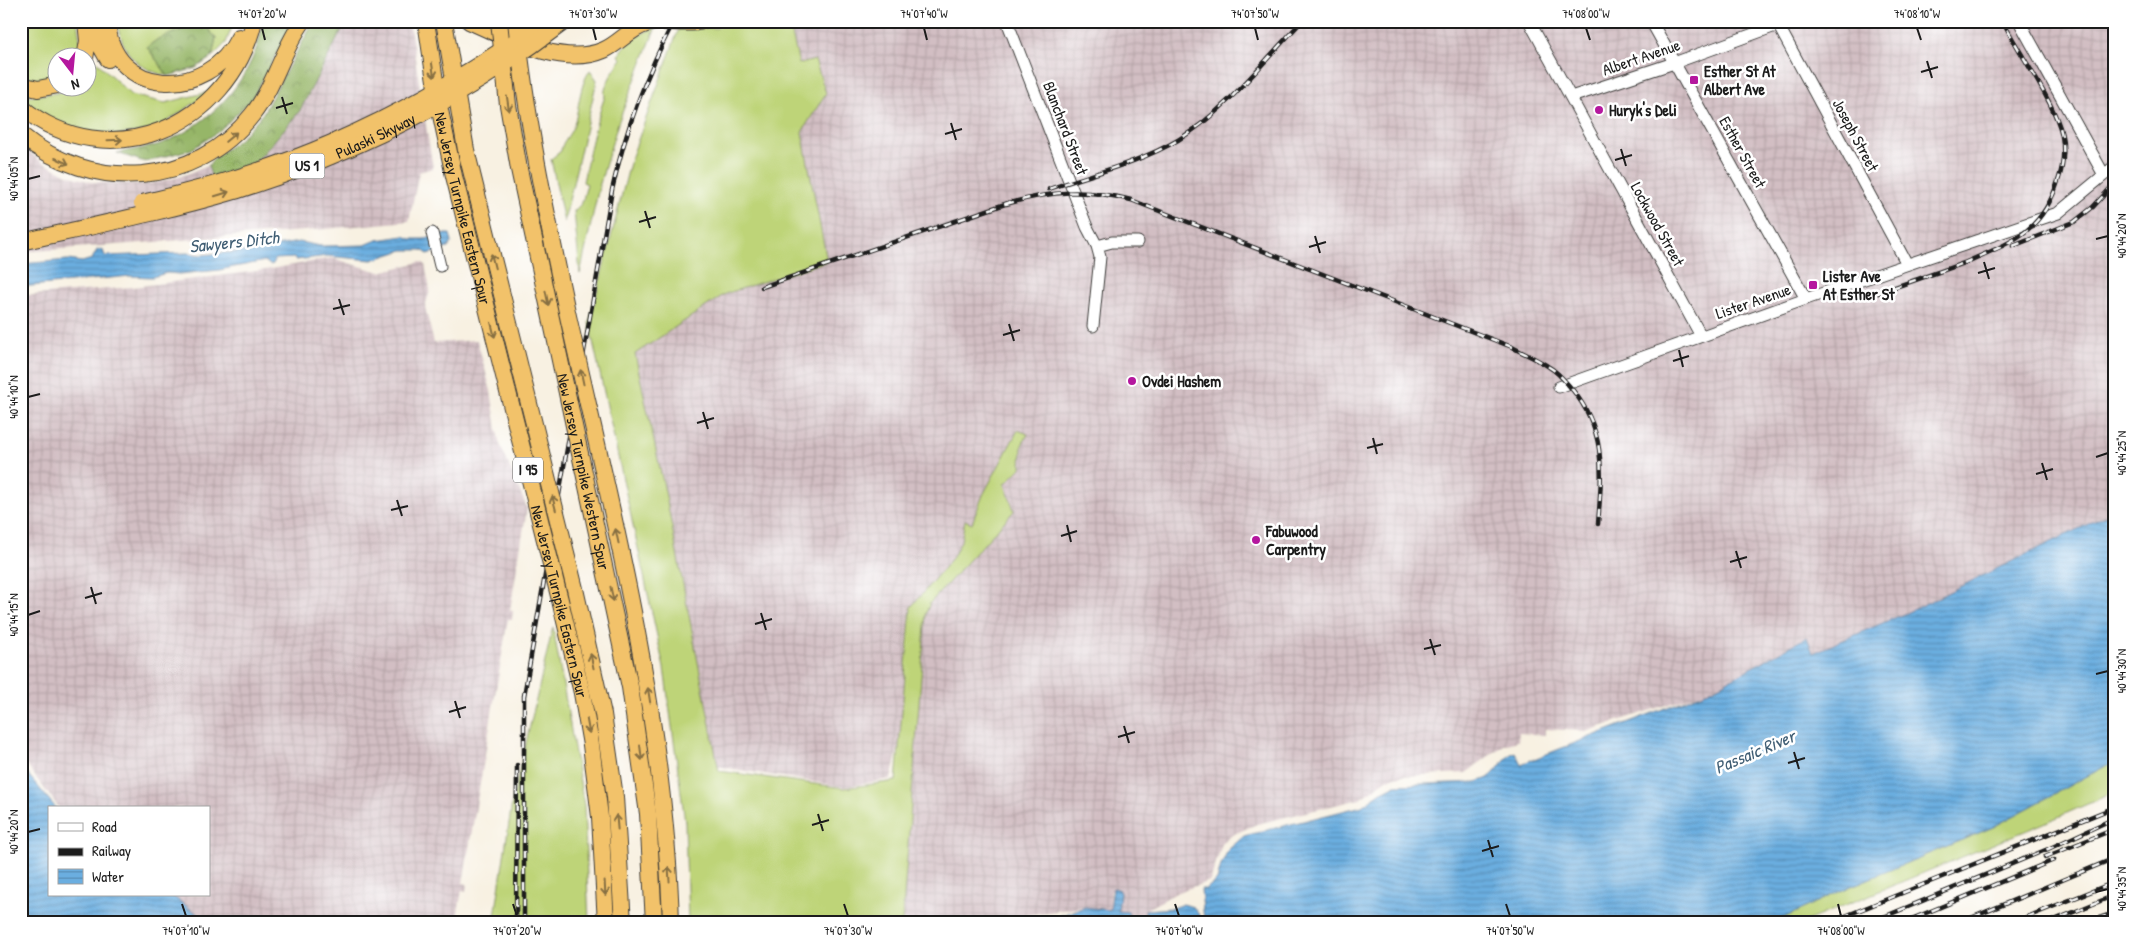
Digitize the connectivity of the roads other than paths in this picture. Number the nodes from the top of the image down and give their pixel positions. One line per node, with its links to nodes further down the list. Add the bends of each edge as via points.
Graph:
1 (86, 21): 20 (highway)
2 (93, 21): 21 (highway, via 103,50 114,67 131,81 156,92 174,93 199,88 220,76)
3 (107, 21): 4 (highway, via 113,46 124,64 145,78 172,83 203,75 223,61)
4 (245, 21)
5 (254, 21): 21 (highway)
6 (302, 21): 27 (highway, one-way to 6, via 52,156 100,172 120,175 153,173 192,162 219,146 252,116 269,90)
7 (426, 21): 41 (highway, New Jersey Turnpike Eastern Spur / I 95, one-way to 41, bridge, via 454,176 582,693 600,817)
8 (444, 21): 42 (highway, New Jersey Turnpike Eastern Spur / I 95, one-way to 8, bridge, via 615,797 601,705 576,589 473,178 456,101)
9 (469, 21): 14 (highway, via 522,44 576,56 604,50 646,24)
10 (498, 21): 43 (highway, New Jersey Turnpike Western Spur, one-way to 43, bridge, via 519,169 618,620 634,708 648,814)
11 (516, 21): 44 (highway, New Jersey Turnpike Western Spur, one-way to 11, bridge, via 665,813 646,677 540,186)
12 (545, 21): 30 (highway, Pulaski Skyway / US 1, bridge, via 439,90 378,122 287,161 195,190)
13 (566, 21): 32 (highway, Pulaski Skyway / US 1, one-way to 13, bridge, via 208,198 333,156 450,98 506,64)
14 (703, 21)
15 (1007, 21): 34 (street, Blanchard Street)
16 (1529, 21): 25 (street, Lockwood Street)
17 (1651, 21): 22 (street, Esther Street)
18 (2019, 21): 29 (street)
19 (1777, 23): 22 (street, Albert Avenue); 35 (street, Joseph Street)
20 (87, 48)
21 (240, 56): 26 (highway, one-way to 21, via 47,124 79,136 114,140 141,137 176,124 201,109 227,81)
22 (1674, 63): 25 (street, Albert Avenue); 37 (street, Esther Street)
23 (21, 85): 24 (highway)
24 (48, 86)
25 (1571, 97): 39 (street, Lockwood Street)
26 (21, 107)
27 (21, 135)
28 (2115, 166): 29 (street, Lister Avenue)
29 (2104, 175): 35 (street, Lister Avenue, via 2058,213)
30 (21, 231)
31 (432, 233): 36 (street)
32 (21, 242)
33 (1138, 242): 34 (street, via 1112,242)
34 (1098, 246): 38 (street, Blanchard Street)
35 (1907, 264): 37 (street, Lister Avenue)
36 (440, 266)
37 (1806, 299): 39 (street, Lister Avenue)
38 (1093, 326)
39 (1701, 336): 40 (street, Lister Avenue)
40 (1559, 387)
41 (606, 923)
42 (623, 923)
43 (654, 923)
44 (671, 923)

